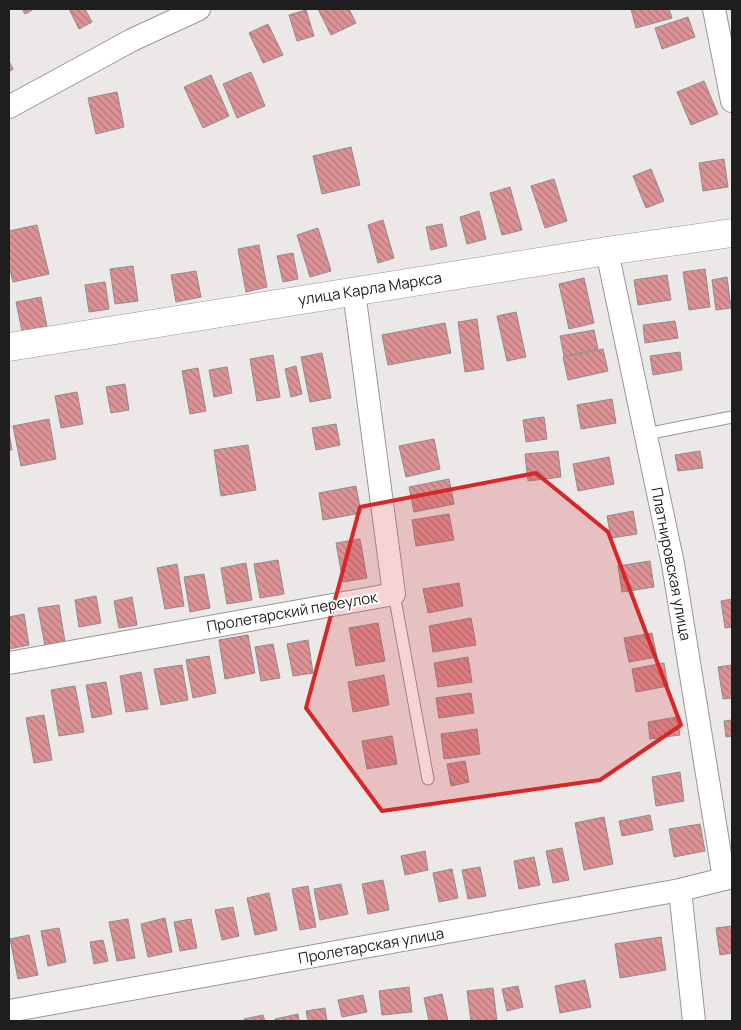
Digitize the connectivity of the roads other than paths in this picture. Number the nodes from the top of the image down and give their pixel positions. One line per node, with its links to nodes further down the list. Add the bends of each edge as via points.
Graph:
1 (198, 9): 4 (street, via 132,40)
2 (714, 9): 3 (street)
3 (732, 101)
4 (9, 107)
5 (732, 232): 6 (main road, улица Карла Маркса)
6 (607, 251): 7 (main road, улица Карла Маркса); 10 (street, Платнировская улица)
7 (354, 292): 8 (main road, улица Карла Маркса); 11 (street, Пролетарский переулок)
8 (9, 347)
9 (732, 417): 10 (lane)
10 (646, 434): 14 (street, Платнировская улица, via 673,564)
11 (394, 594): 12 (street, Пролетарский переулок); 13 (lane)
12 (9, 663)
13 (428, 779)
14 (728, 878): 15 (street, Пролетарская улица)
15 (680, 890): 16 (street, Пролетарская улица); 17 (street)
16 (9, 1011)
17 (694, 1021)

